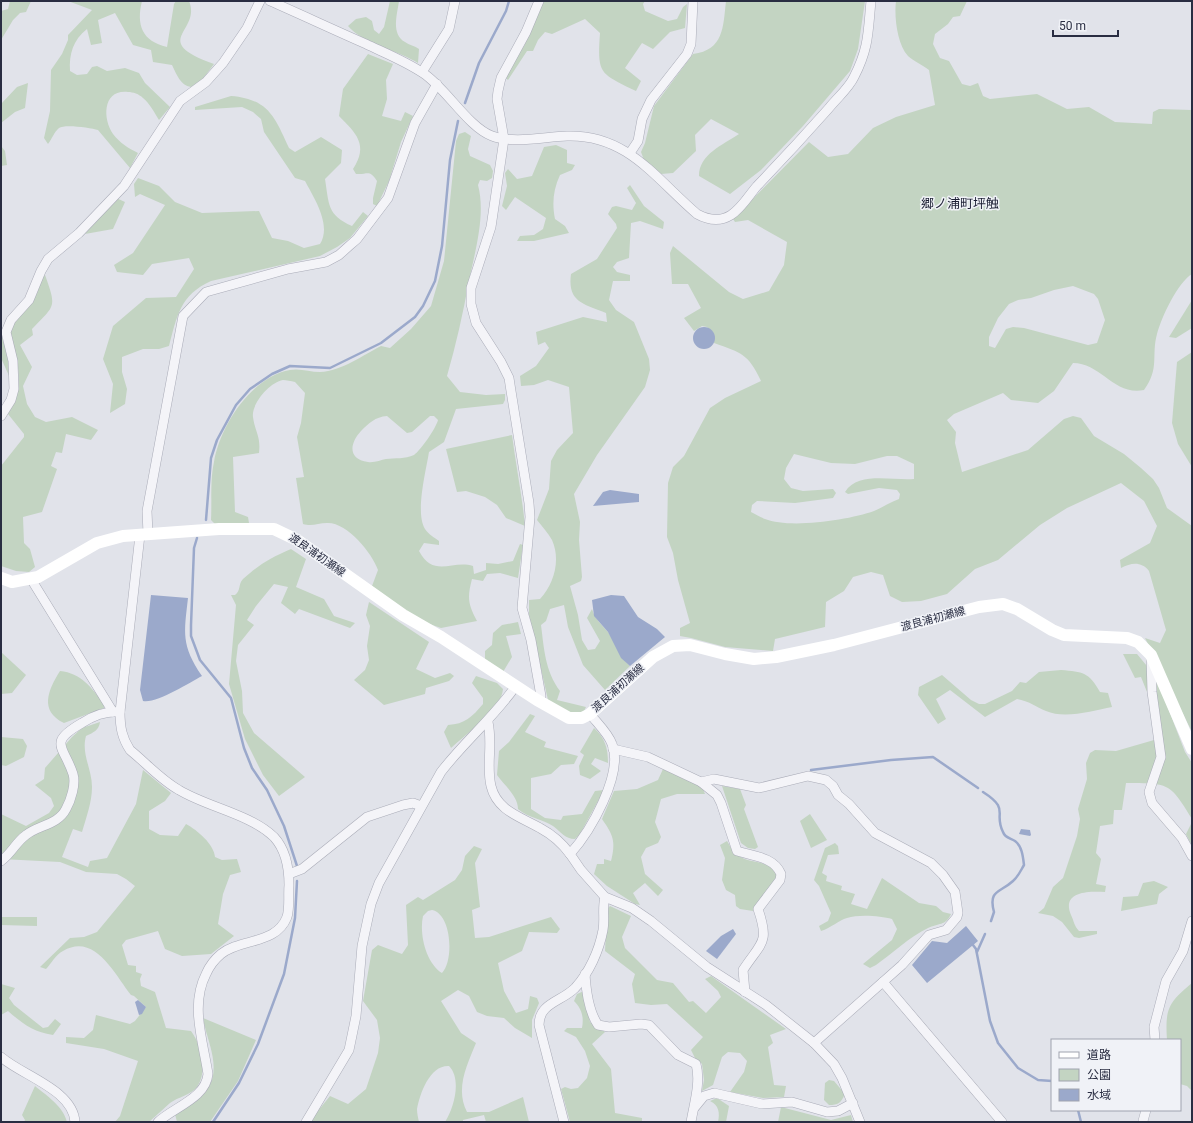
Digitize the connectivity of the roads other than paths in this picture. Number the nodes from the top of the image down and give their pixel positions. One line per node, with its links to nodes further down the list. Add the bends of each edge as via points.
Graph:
1 (260, 1): 11 (street, via 247,28 223,63 206,82 180,101 124,186 79,233 48,259 41,270 29,300 6,332 13,361 14,389 11,400)
2 (270, 1): 7 (street, via 396,57)
3 (455, 1): 7 (street, via 449,29)
4 (539, 1): 9 (street, via 526,32 501,78 497,99)
5 (693, 1): 10 (street, via 691,44 687,54 651,100 642,119 638,141)
6 (871, 1): 10 (street, via 868,43 854,79 800,142 731,215 710,220 697,214)
7 (422, 72): 8 (street)
8 (437, 84): 9 (street, via 480,128 490,135); 12 (street, via 415,123 388,198 357,239 340,255 326,262 288,269 206,292 183,316)
9 (504, 139): 10 (street, via 569,136 599,138); 17 (street, via 492,227 471,288 471,304 476,323 508,378 519,438 530,517 522,608 531,640 541,696)
10 (630, 153)
11 (1, 416)
12 (144, 535): 14 (main road, 渡良浦初瀬線, via 123,536 97,543 50,571); 16 (main road, 渡良浦初瀬線, via 258,528 283,532 403,615); 18 (street)
13 (1, 578): 14 (main road, 渡良浦初瀬線, via 12,582)
14 (31, 579): 18 (street)
15 (1151, 656): 19 (main road, 渡良浦初瀬線, via 1138,642 1127,638 1064,635 1017,609 1003,604 992,604 834,645 776,657 754,659 696,646 673,646 653,657); 22 (main road, 渡良浦初瀬線); 26 (street, via 1152,692 1161,757 1149,792 1152,804 1182,838)
16 (515, 687): 17 (main road, 渡良浦初瀬線); 20 (street)
17 (537, 700): 19 (main road, 渡良浦初瀬線, via 569,718 582,718)
18 (116, 712): 27 (street, via 87,720 63,736 62,749 74,781 66,810 58,819 27,834); 28 (street, via 121,733 130,750 179,790 230,812 273,836 284,852)
19 (590, 714): 21 (street, via 609,739)
20 (488, 722): 24 (street, via 453,756); 25 (street, via 491,738 489,775 491,787 497,798 516,817 554,836)
21 (613, 749): 23 (street, via 648,757); 25 (street, via 613,768 604,799 579,844)
22 (1192, 749)
23 (701, 782): 32 (street, via 714,779 759,788 808,776 826,780 876,833 923,858 943,875 955,892 958,904 957,917 946,930 929,935); 33 (street, via 717,795 721,802 737,851 773,862 781,874 780,880 758,909 764,934 761,947 743,970)
24 (420, 806): 28 (street, via 413,803 403,805 367,818 302,869); 42 (street, via 379,883 371,904 362,946 356,1016 348,1050)
25 (570, 854): 29 (street, via 580,870)
26 (1192, 856)
27 (1, 861)
28 (289, 874): 41 (street, via 287,917 278,931 228,950 220,955 207,973 201,986 198,1006 208,1081 200,1093 166,1114)
29 (605, 897): 31 (street, via 602,906 603,929 596,953); 33 (street, via 632,908 707,967)
30 (1192, 921): 34 (street, via 1183,951 1166,981 1154,1027)
31 (585, 974): 38 (street, via 594,1020 598,1025 649,1026 678,1055 696,1064 698,1071); 43 (street, via 574,988 540,1012 539,1018)
32 (883, 982): 35 (street); 46 (street)
33 (745, 992): 35 (street)
34 (1155, 1039)
35 (814, 1043): 37 (street, via 834,1064)
36 (1, 1057): 40 (street, via 22,1073 58,1093 72,1110)
37 (853, 1104): 38 (street, via 838,1111 827,1112 792,1102 762,1104 714,1093 704,1096); 45 (street)
38 (693, 1110): 44 (street)
39 (1146, 1111): 47 (street)
40 (75, 1122)
41 (158, 1122)
42 (306, 1122)
43 (564, 1122)
44 (691, 1122)
45 (860, 1122)
46 (1002, 1122)
47 (1143, 1122)

